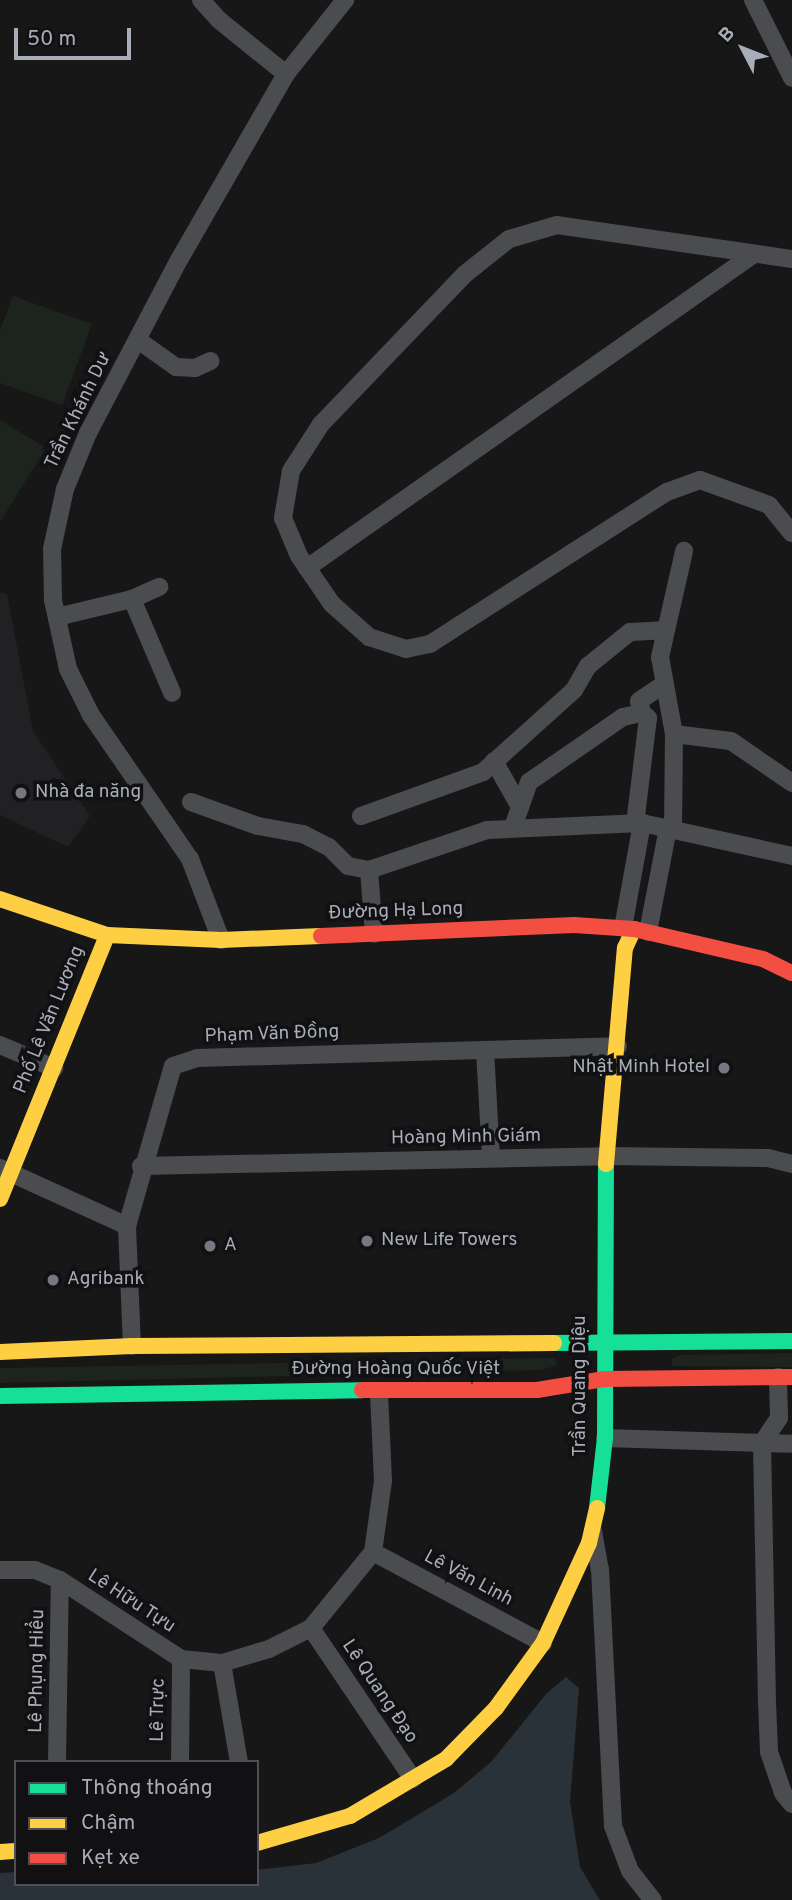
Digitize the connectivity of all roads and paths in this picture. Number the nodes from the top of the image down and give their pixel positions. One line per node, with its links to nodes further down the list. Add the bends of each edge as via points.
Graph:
1 (201, 0): 4 (street)
2 (345, 0): 4 (street, Trần Khánh Dư)
3 (753, 0): 5 (street)
4 (286, 74): 8 (street, Trần Khánh Dư, via 229,167)
5 (792, 78)
6 (754, 254): 7 (street); 12 (street); 12 (street, via 557,225 509,239 465,274 321,424 291,471 283,518)
7 (792, 259)
8 (138, 340): 9 (street, via 176,367 195,368); 15 (street, Trần Khánh Dư, via 88,433 65,489 52,549)
9 (211, 361)
10 (792, 533): 12 (street, via 769,505 700,480 667,492 430,644 406,649 369,637 332,604)
11 (684, 551): 16 (street)
12 (307, 568)
13 (159, 587): 14 (street)
14 (132, 599): 15 (street); 18 (street)
15 (57, 617): 36 (street, Trần Khánh Dư, via 68,669 91,715 190,859)
16 (664, 630): 17 (street, via 660,657); 22 (street, via 630,632 588,666 575,690)
17 (664, 684): 19 (street, via 639,701); 20 (street)
18 (172, 693)
19 (642, 713): 21 (street, via 648,718); 25 (street, via 623,717 537,776 523,791)
20 (674, 742): 21 (street); 23 (street, via 731,741); 29 (street)
21 (645, 749): 27 (street)
22 (494, 761): 25 (street); 26 (street, via 483,772)
23 (792, 783)
24 (191, 802): 31 (street, via 258,826 303,834 328,847 348,866)
25 (520, 807): 28 (street)
26 (361, 816)
27 (639, 823): 28 (street); 29 (street); 33 (street)
28 (513, 827): 31 (street, via 457,839)
29 (671, 828): 30 (street); 33 (street)
30 (792, 856)
31 (369, 870): 35 (street)
32 (0, 899): 34 (main road, Đường Hạ Long)
33 (635, 930): 35 (main road, Đường Hạ Long, via 575,925); 37 (main road, Đường Hạ Long, via 762,959); 39 (main road, Trần Quang Diệu, via 625,948)
34 (107, 934): 36 (main road, Đường Hạ Long); 41 (main road, Phố Lê Văn Lương)
35 (374, 934): 36 (main road, Đường Hạ Long)
36 (221, 940)
37 (792, 973)
38 (0, 1045): 41 (street)
39 (618, 1046): 40 (street, Phạm Văn Đồng); 42 (main road, Trần Quang Diệu)
40 (485, 1050): 43 (street); 45 (street, Phạm Văn Đồng, via 197,1058 173,1066)
41 (54, 1068): 46 (main road, Phố Lê Văn Lương)
42 (606, 1156): 43 (street, Hoàng Minh Giám); 44 (street, Hoàng Minh Giám, via 768,1158); 50 (main road, Trần Quang Diệu)
43 (491, 1158): 45 (street, Hoàng Minh Giám)
44 (792, 1164)
45 (141, 1166): 48 (street, Phạm Văn Đồng)
46 (5, 1170): 47 (main road, Phố Lê Văn Lương); 48 (street)
47 (0, 1199)
48 (127, 1226): 51 (street, Phạm Văn Đồng)
49 (792, 1341): 50 (main road, Đường Hoàng Quốc Việt)
50 (603, 1345): 51 (main road, Đường Hoàng Quốc Việt); 54 (main road, Trần Quang Diệu)
51 (132, 1346): 52 (main road, Đường Hoàng Quốc Việt)
52 (0, 1352)
53 (785, 1377): 54 (main road, Đường Hoàng Quốc Việt); 57 (street)
54 (605, 1379): 55 (main road, Đường Hoàng Quốc Việt, via 537,1390); 59 (main road, Trần Quang Diệu)
55 (379, 1392): 56 (main road, Đường Hoàng Quốc Việt, via 99,1391); 63 (street, via 383,1481)
56 (0, 1396)
57 (779, 1418): 58 (street); 60 (street)
58 (792, 1435)
59 (605, 1438): 60 (street); 62 (main road, Trần Quang Diệu)
60 (762, 1443): 61 (street); 74 (street, via 769,1752)
61 (792, 1444)
62 (593, 1529): 67 (main road, Trần Quang Diệu); 76 (street, via 600,1569 613,1826 630,1871)
63 (373, 1552): 66 (street, Lê Hữu Tựu); 67 (street, Lê Văn Linh)
64 (0, 1570): 65 (street, Lê Hữu Tựu, via 35,1570)
65 (60, 1580): 68 (street, Lê Hữu Tựu); 70 (street, Lê Phụng Hiểu)
66 (312, 1628): 69 (street, Lê Hữu Tựu, via 269,1649); 73 (street, Lê Quang Đạo)
67 (543, 1643): 73 (main road, Trần Quang Diệu, via 496,1708 446,1759)
68 (181, 1659): 69 (street, Lê Hữu Tựu); 71 (street, Lê Trực)
69 (222, 1663): 72 (street)
70 (58, 1760)
71 (180, 1760)
72 (239, 1760)
73 (413, 1779): 75 (main road, Trần Quang Diệu, via 350,1816)
74 (789, 1794)
75 (259, 1842)
76 (653, 1900)

